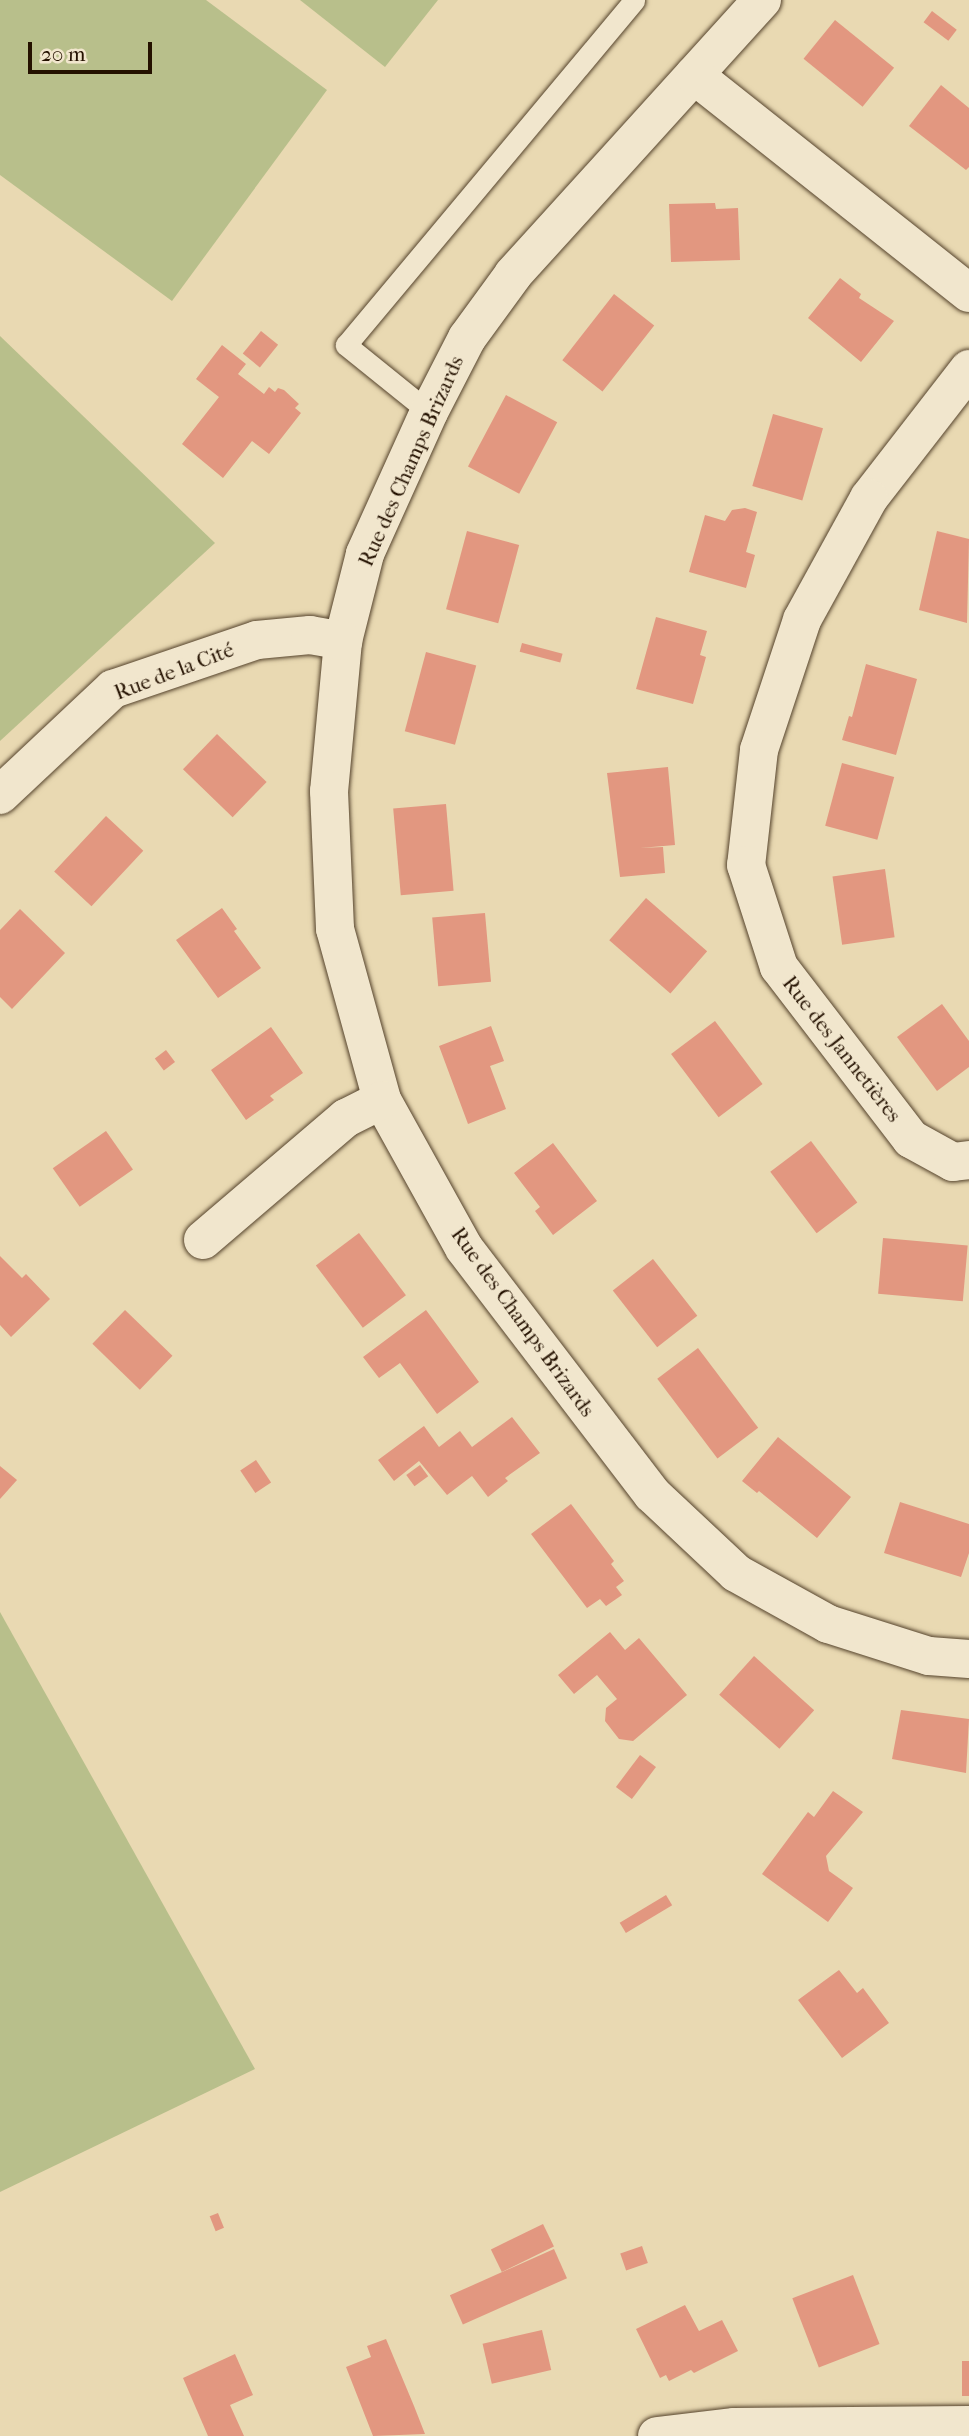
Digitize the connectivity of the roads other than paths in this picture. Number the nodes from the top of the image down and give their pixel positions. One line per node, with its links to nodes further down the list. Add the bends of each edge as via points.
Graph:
1 (634, 0): 6 (lane, via 345,345)
2 (762, 0): 3 (street)
3 (694, 75): 4 (street); 6 (street, Rue des Champs Brizards, via 513,275 467,338)
4 (969, 293)
5 (969, 369): 10 (street, Rue des Jannetières, via 869,498 802,620 760,750 746,865 779,967 911,1139 953,1162)
6 (429, 412): 7 (street, Rue des Champs Brizards, via 365,554)
7 (343, 641): 8 (street, Rue de la Cité, via 310,635 257,640 113,689); 9 (street, Rue des Champs Brizards, via 329,791 335,929)
8 (0, 795)
9 (382, 1100): 11 (street, via 346,1118); 12 (street, Rue des Champs Brizards, via 464,1248 652,1494 736,1573 828,1624 929,1656)
10 (969, 1160)
11 (203, 1240)
12 (969, 1659)
13 (969, 2425): 14 (street, via 734,2427)
14 (657, 2436)

